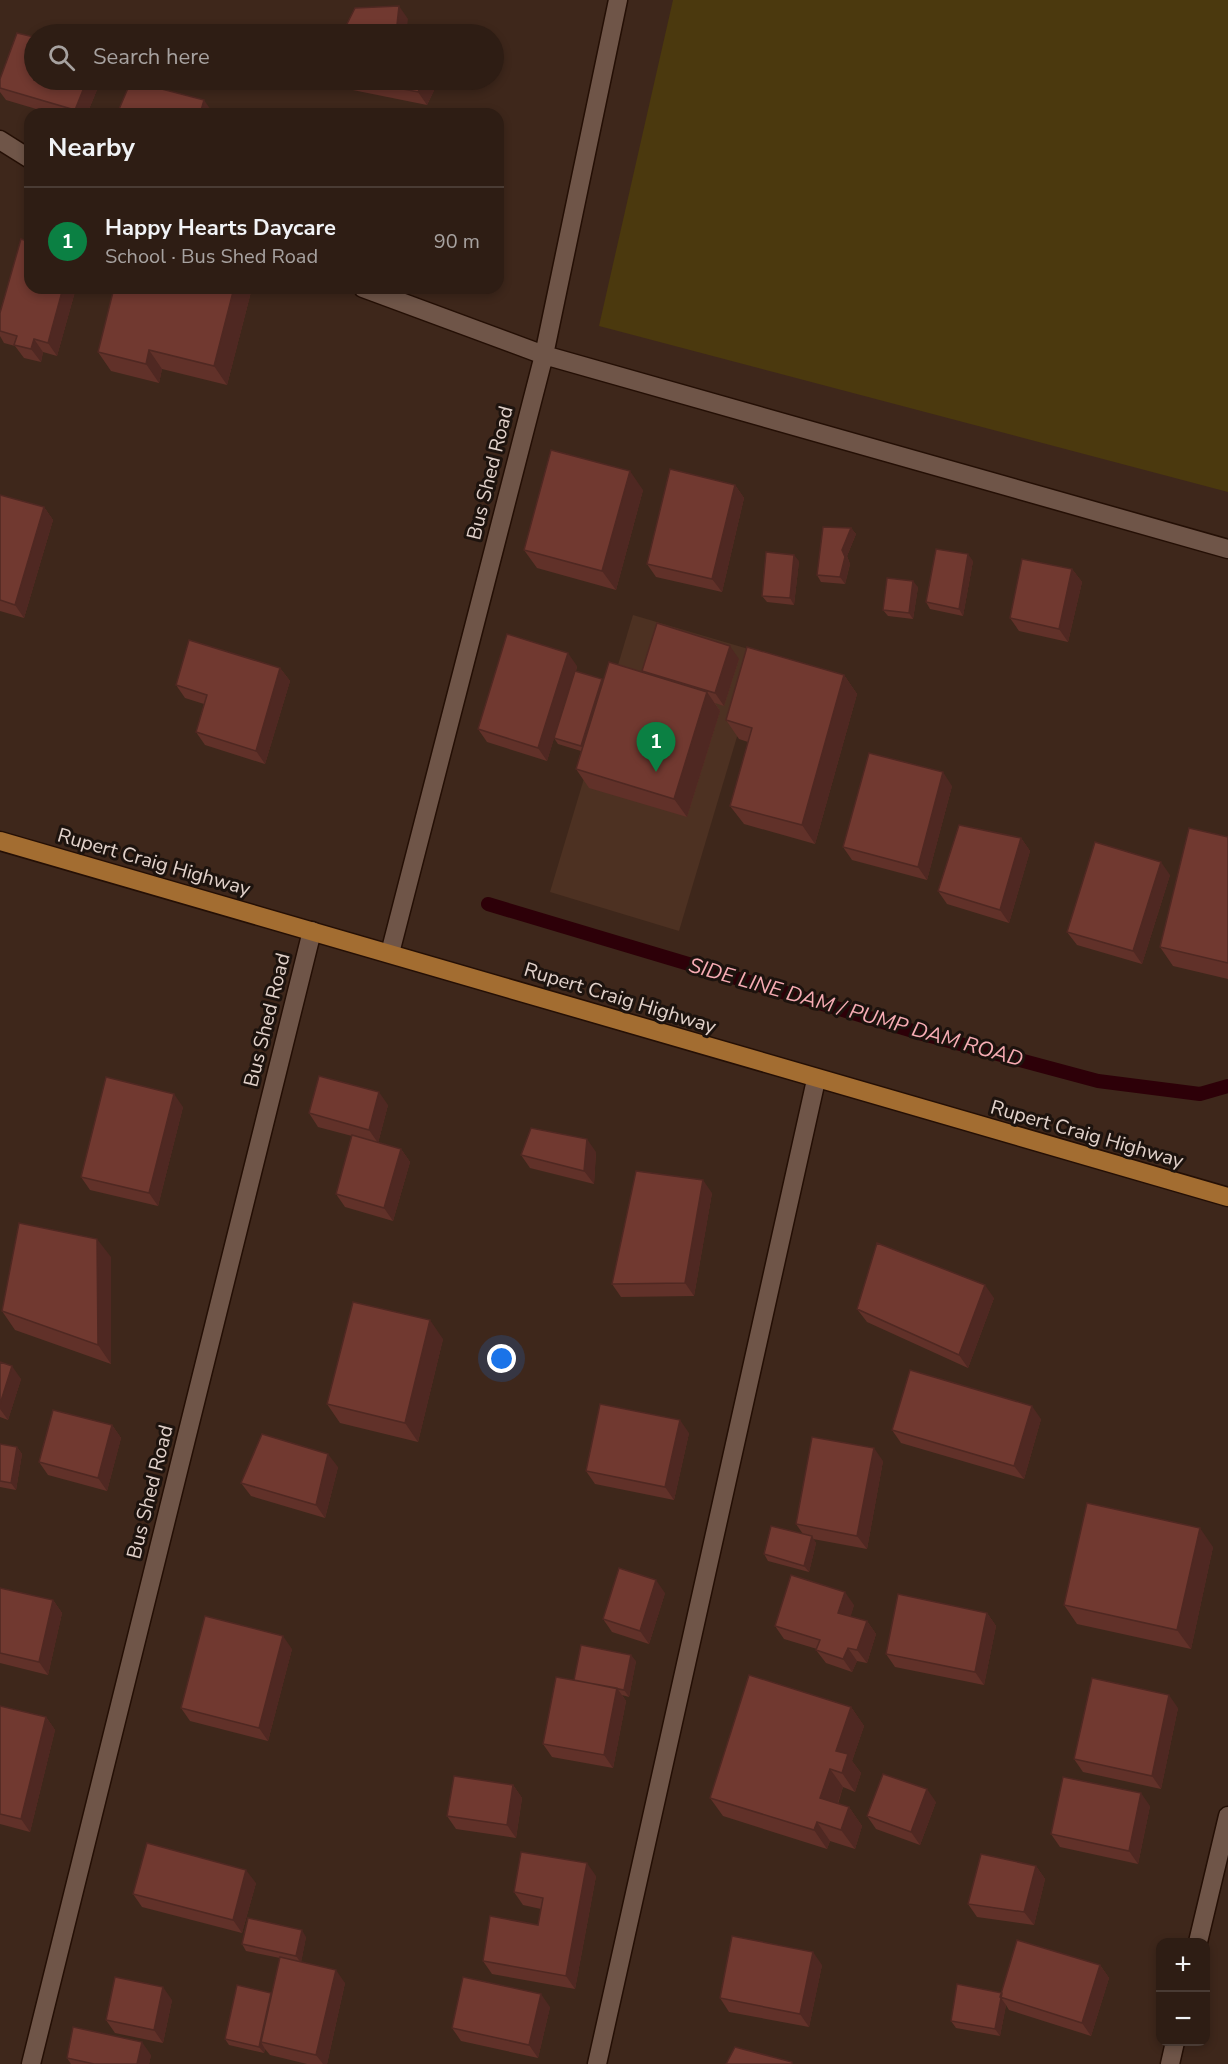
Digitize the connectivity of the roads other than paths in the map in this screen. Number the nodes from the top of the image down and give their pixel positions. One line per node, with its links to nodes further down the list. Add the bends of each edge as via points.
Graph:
1 (618, 0): 5 (street, Bus Shed Road)
2 (0, 140): 3 (street)
3 (24, 155)
4 (379, 294): 5 (street)
5 (544, 355): 6 (street); 9 (street, Bus Shed Road)
6 (1228, 549)
7 (0, 841): 8 (main road, Rupert Craig Highway)
8 (312, 931): 9 (main road, Rupert Craig Highway); 15 (street, Bus Shed Road)
9 (390, 953): 10 (main road, Rupert Craig Highway)
10 (816, 1080): 11 (main road, Rupert Craig Highway); 16 (street)
11 (1228, 1197)
12 (1228, 1816): 13 (street)
13 (1199, 1938)
14 (1174, 2046): 17 (street)
15 (31, 2064)
16 (597, 2064)
17 (1170, 2064)

